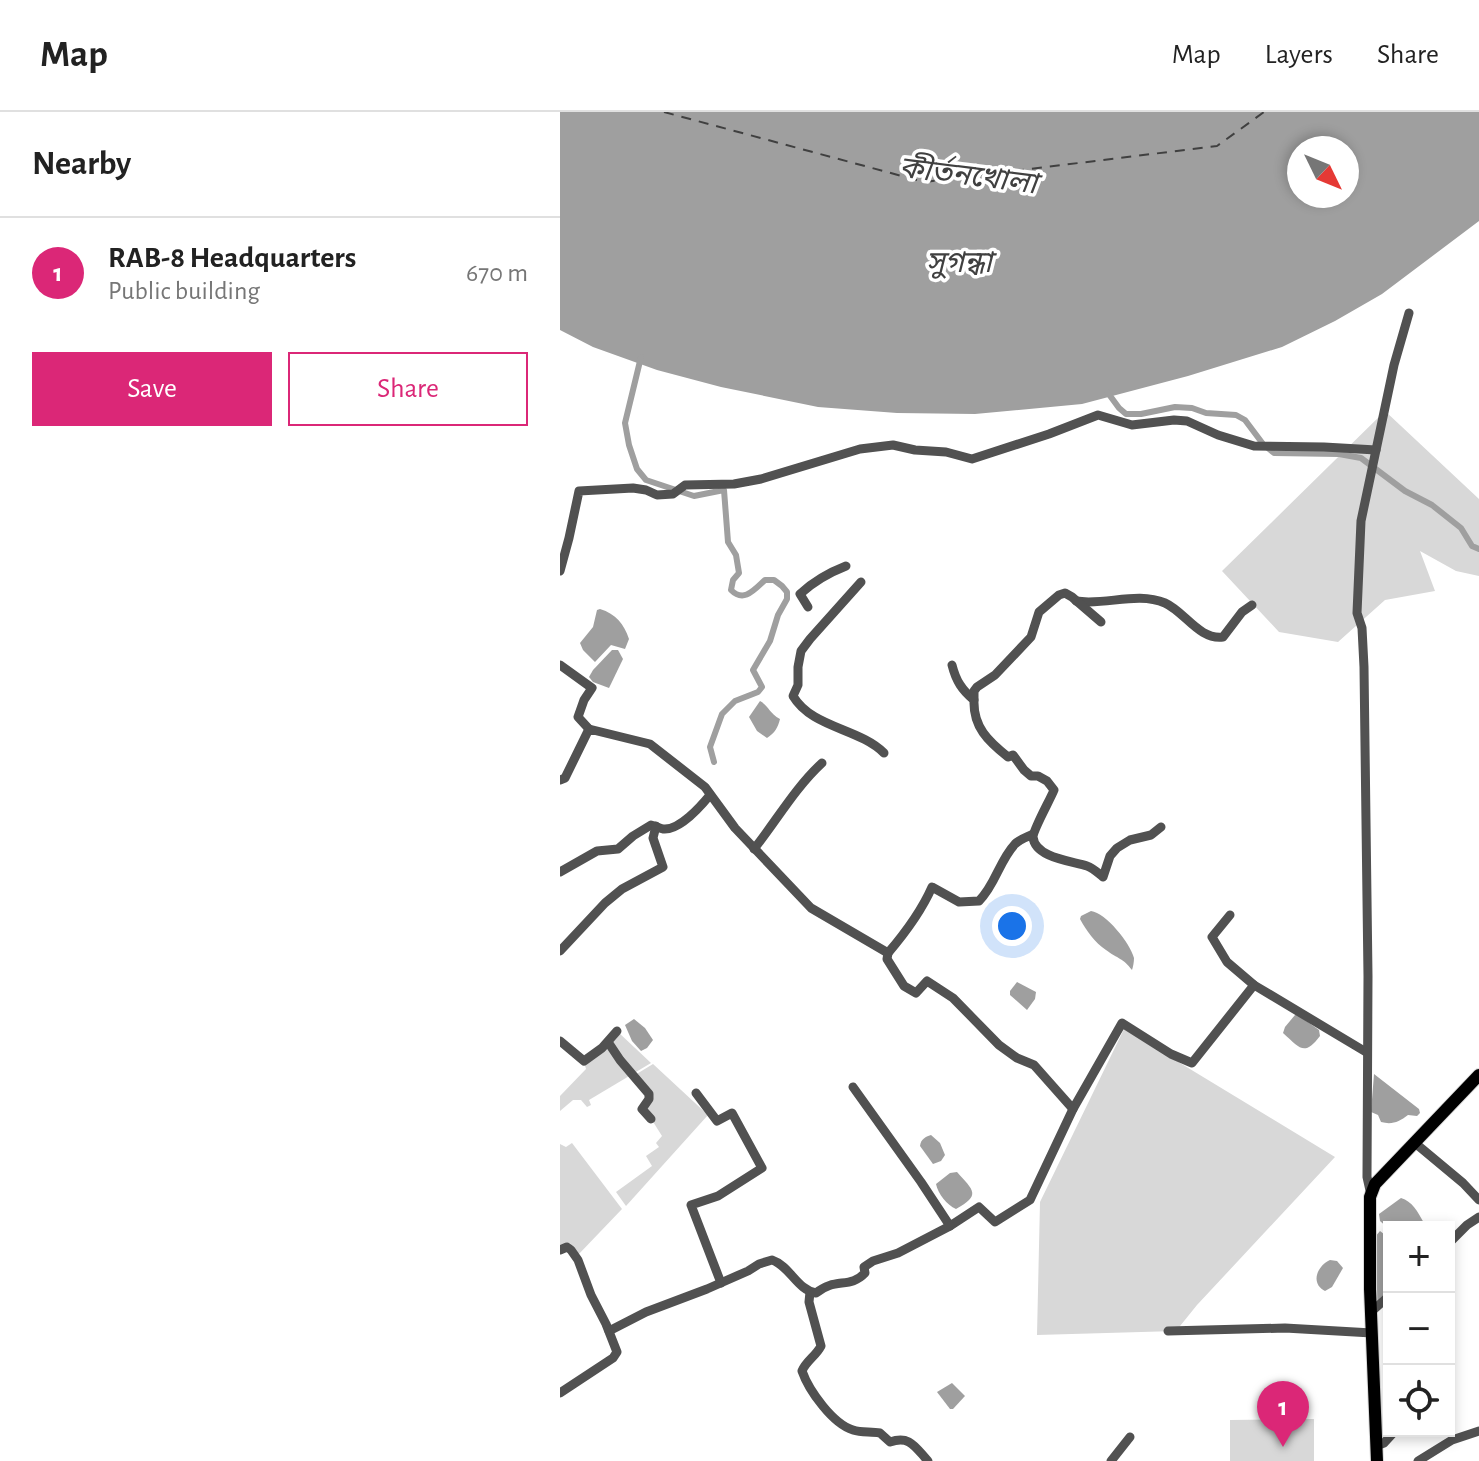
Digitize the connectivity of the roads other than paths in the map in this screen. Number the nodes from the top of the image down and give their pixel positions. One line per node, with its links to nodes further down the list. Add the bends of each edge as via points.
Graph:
1 (1409, 313): 2 (street)
2 (1376, 450): 4 (street, via 1254,446 1187,421 1132,425 1098,415 972,459 893,445 860,449 761,479 685,485 673,494 633,488 579,491); 30 (street, via 1361,521 1357,613 1364,667)
3 (846, 566): 8 (street, via 800,594)
4 (560, 571)
5 (861, 582): 14 (street, via 801,651 793,696 810,714)
6 (1076, 601): 7 (street, via 1156,600 1214,638 1223,637); 9 (street); 12 (street, via 1065,593 1039,612 1031,637 977,687)
7 (1252, 605)
8 (808, 607)
9 (1101, 622)
10 (560, 665): 13 (street, via 592,688 578,717)
11 (952, 665): 12 (street, via 955,680)
12 (974, 700): 20 (street, via 980,730 989,742 1054,790)
13 (589, 729): 16 (street); 17 (street, via 650,744)
14 (884, 753)
15 (822, 763): 21 (street)
16 (560, 780)
17 (710, 795): 18 (street, via 684,820 666,829); 21 (street)
18 (656, 826): 22 (street, via 618,849 597,851); 24 (street, via 653,838 663,867 622,889)
19 (1161, 827): 20 (street, via 1117,848 1103,877 1090,867 1047,855)
20 (1033, 834): 25 (street, via 1017,842 979,901 959,902 932,887 910,928)
21 (754, 849): 25 (street, via 811,908)
22 (560, 872)
23 (1230, 915): 26 (street, via 1212,937 1227,962)
24 (560, 951)
25 (888, 953): 34 (street, via 904,986 916,993 927,981 953,998 999,1045 1034,1065)
26 (1254, 985): 30 (street); 34 (street, via 1192,1063 1122,1023)
27 (617, 1031): 29 (street)
28 (560, 1041): 29 (street, via 584,1061)
29 (608, 1042): 35 (street, via 649,1094 642,1109)
30 (1366, 1052): 37 (street)
31 (1479, 1075): 36 (highway)
32 (853, 1087): 40 (street)
33 (696, 1093): 43 (street, via 717,1121 732,1113 762,1168 718,1196 691,1205)
34 (1073, 1109): 40 (street, via 1030,1200 995,1222 979,1207)
35 (651, 1119)
36 (1415, 1143): 37 (highway, via 1375,1184); 38 (street)
37 (1371, 1195): 46 (highway)
38 (1479, 1200)
39 (1479, 1217): 41 (street)
40 (950, 1226): 44 (street, via 873,1261 853,1282)
41 (1455, 1237)
42 (560, 1250): 47 (street, via 569,1248 578,1260)
43 (721, 1283): 44 (street, via 772,1260); 47 (street)
44 (810, 1292): 55 (street, via 821,1346 802,1371 814,1394 841,1425 880,1433 890,1442 907,1440)
45 (1383, 1301): 46 (street)
46 (1371, 1312): 49 (highway)
47 (609, 1331): 50 (street, via 617,1352 613,1358)
48 (1168, 1331): 49 (street, via 1285,1328)
49 (1372, 1333): 54 (highway)
50 (560, 1393)
51 (1479, 1431): 58 (street)
52 (1130, 1437): 56 (street)
53 (1390, 1437): 54 (street)
54 (1376, 1446): 57 (highway)
55 (928, 1461)
56 (1111, 1461)
57 (1377, 1461)
58 (1418, 1461)

